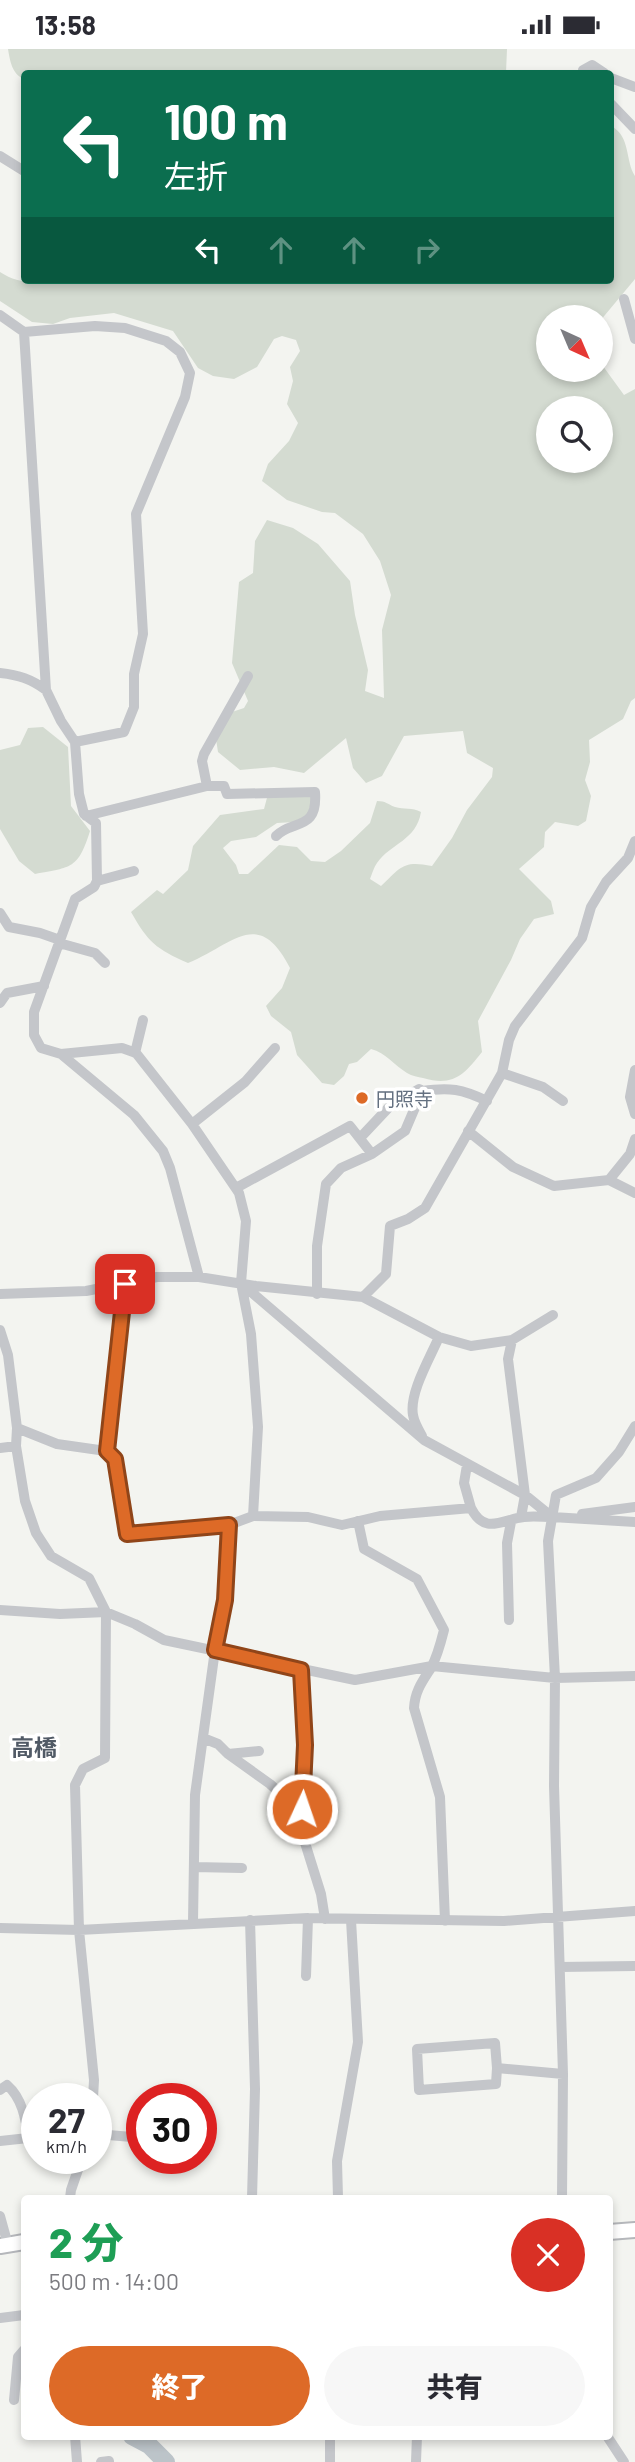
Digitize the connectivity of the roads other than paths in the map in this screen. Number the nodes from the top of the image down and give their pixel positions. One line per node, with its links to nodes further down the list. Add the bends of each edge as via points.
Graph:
1 (583, 70): 2 (street, via 592,65)
2 (600, 70)
3 (614, 79): 4 (street)
4 (635, 87)
5 (614, 107): 6 (street)
6 (635, 129)
7 (0, 156): 8 (street)
8 (21, 169)
9 (624, 299): 12 (street)
10 (0, 315): 11 (street)
11 (24, 332): 15 (street); 16 (street, via 125,328 166,341 180,352 190,373 185,397 136,514 143,634 134,674 134,707 124,731)
12 (635, 339)
13 (0, 673): 15 (street, via 16,674)
14 (248, 675): 17 (street, via 204,754)
15 (47, 690): 16 (street)
16 (75, 742): 18 (street, via 79,794)
17 (207, 786): 18 (street); 19 (street, via 224,786 227,794 315,792 316,805 310,816)
18 (86, 816): 23 (street, via 96,823)
19 (276, 836)
20 (635, 841): 21 (street)
21 (632, 854): 34 (street, via 606,881 591,907 582,939 514,1026)
22 (134, 871): 23 (street)
23 (97, 881): 25 (street, via 75,899)
24 (0, 913): 25 (street, via 9,927)
25 (59, 942): 26 (street, via 94,953); 27 (street)
26 (105, 963)
27 (44, 986): 28 (street, via 7,993); 32 (street, via 34,1012 34,1035 41,1048)
28 (0, 1003)
29 (143, 1020): 31 (street)
30 (275, 1048): 39 (street, via 245,1082)
31 (135, 1053): 32 (street, via 122,1048); 39 (street)
32 (61, 1054): 47 (street, via 134,1115 163,1150)
33 (635, 1070): 38 (street, via 630,1097)
34 (502, 1073): 36 (street); 37 (street, via 543,1087)
35 (422, 1091): 36 (street, via 462,1089); 41 (street, via 391,1105); 43 (street, via 405,1131)
36 (487, 1101): 40 (street)
37 (563, 1101)
38 (635, 1114)
39 (192, 1124): 45 (street)
40 (468, 1131): 44 (street, via 513,1167 554,1186); 52 (street, via 425,1207 390,1226 386,1274)
41 (360, 1138): 43 (street); 45 (street, via 350,1126 344,1128)
42 (635, 1139): 44 (street, via 630,1154)
43 (372, 1154): 51 (street, via 341,1168 326,1184 317,1247)
44 (610, 1180): 46 (street)
45 (236, 1188): 48 (street, via 246,1221)
46 (635, 1193)
47 (199, 1277): 48 (street); 49 (street, via 157,1277)
48 (241, 1283): 51 (street); 59 (street); 67 (street, via 251,1334 258,1427)
49 (125, 1284): 50 (street, via 86,1291); 62 (street)
50 (0, 1294)
51 (317, 1294): 52 (street)
52 (363, 1297): 55 (street)
53 (553, 1315): 56 (street)
54 (0, 1330): 58 (street, via 8,1355)
55 (439, 1338): 56 (street, via 471,1346); 59 (street, via 412,1404)
56 (512, 1340): 64 (street, via 508,1359)
57 (635, 1426): 68 (street, via 620,1452 596,1478 556,1495)
58 (16, 1428): 60 (street); 62 (street, via 57,1444)
59 (424, 1440): 63 (street)
60 (16, 1447): 61 (street); 74 (street, via 36,1533 51,1556 89,1578)
61 (0, 1448)
62 (107, 1451): 72 (street, via 115,1459 127,1534)
63 (467, 1465): 64 (street); 65 (street, via 464,1483)
64 (525, 1495): 68 (street); 69 (street)
65 (471, 1507): 69 (street, via 476,1517 489,1524); 70 (street)
66 (635, 1507): 68 (street)
67 (253, 1516): 70 (street, via 308,1517 342,1525); 72 (street)
68 (552, 1517): 69 (street); 71 (street); 80 (street, via 548,1541)
69 (516, 1519): 75 (street, via 507,1543)
70 (358, 1521): 77 (street, via 364,1549 416,1579 444,1630)
71 (635, 1522)
72 (229, 1525): 76 (street, via 225,1600)
73 (0, 1610): 74 (street)
74 (106, 1612): 76 (street, via 164,1640); 96 (street, via 105,1758 83,1769 75,1785)
75 (509, 1620)
76 (215, 1650): 78 (street); 81 (street)
77 (432, 1666): 78 (street, via 355,1680); 80 (street); 93 (street, via 422,1679 414,1708 440,1797)
78 (301, 1670): 84 (street, via 305,1745)
79 (635, 1676): 80 (street)
80 (555, 1678): 88 (street)
81 (203, 1738): 83 (street); 85 (street, via 195,1794)
82 (259, 1751): 83 (street)
83 (228, 1754): 84 (street, via 283,1796)
84 (301, 1830): 90 (street)
85 (194, 1867): 86 (street); 94 (street)
86 (242, 1868)
87 (635, 1911): 88 (street)
88 (559, 1917): 93 (street); 98 (street)
89 (308, 1918): 90 (street); 91 (street); 99 (street)
90 (325, 1919): 92 (street)
91 (250, 1920): 94 (street); 107 (street, via 255,2089)
92 (351, 1920): 93 (street); 108 (street, via 358,2042 337,2161)
93 (445, 1921)
94 (193, 1923): 96 (street)
95 (0, 1928): 96 (street)
96 (79, 1930): 102 (street)
97 (635, 1966): 98 (street)
98 (560, 1967): 101 (street)
99 (306, 1976)
100 (497, 2068): 100 (street, via 496,2084 419,2089 418,2049 495,2043); 101 (street)
101 (563, 2074): 109 (street)
102 (94, 2083)
103 (0, 2089): 104 (street, via 8,2085 13,2090 28,2138)
104 (0, 2141)
105 (76, 2174): 106 (street)
106 (70, 2195)
107 (252, 2195)
108 (338, 2195)
109 (562, 2195)
110 (0, 2216): 113 (street)
111 (635, 2230): 112 (main road)
112 (613, 2232)
113 (4, 2246)
114 (21, 2316): 115 (street)
115 (0, 2319)
116 (21, 2354): 117 (street)
117 (14, 2400)
118 (75, 2440): 122 (street)
119 (330, 2440): 123 (street)
120 (417, 2440): 124 (street)
121 (610, 2440): 125 (street)
122 (77, 2462)
123 (330, 2462)
124 (416, 2462)
125 (624, 2462)

